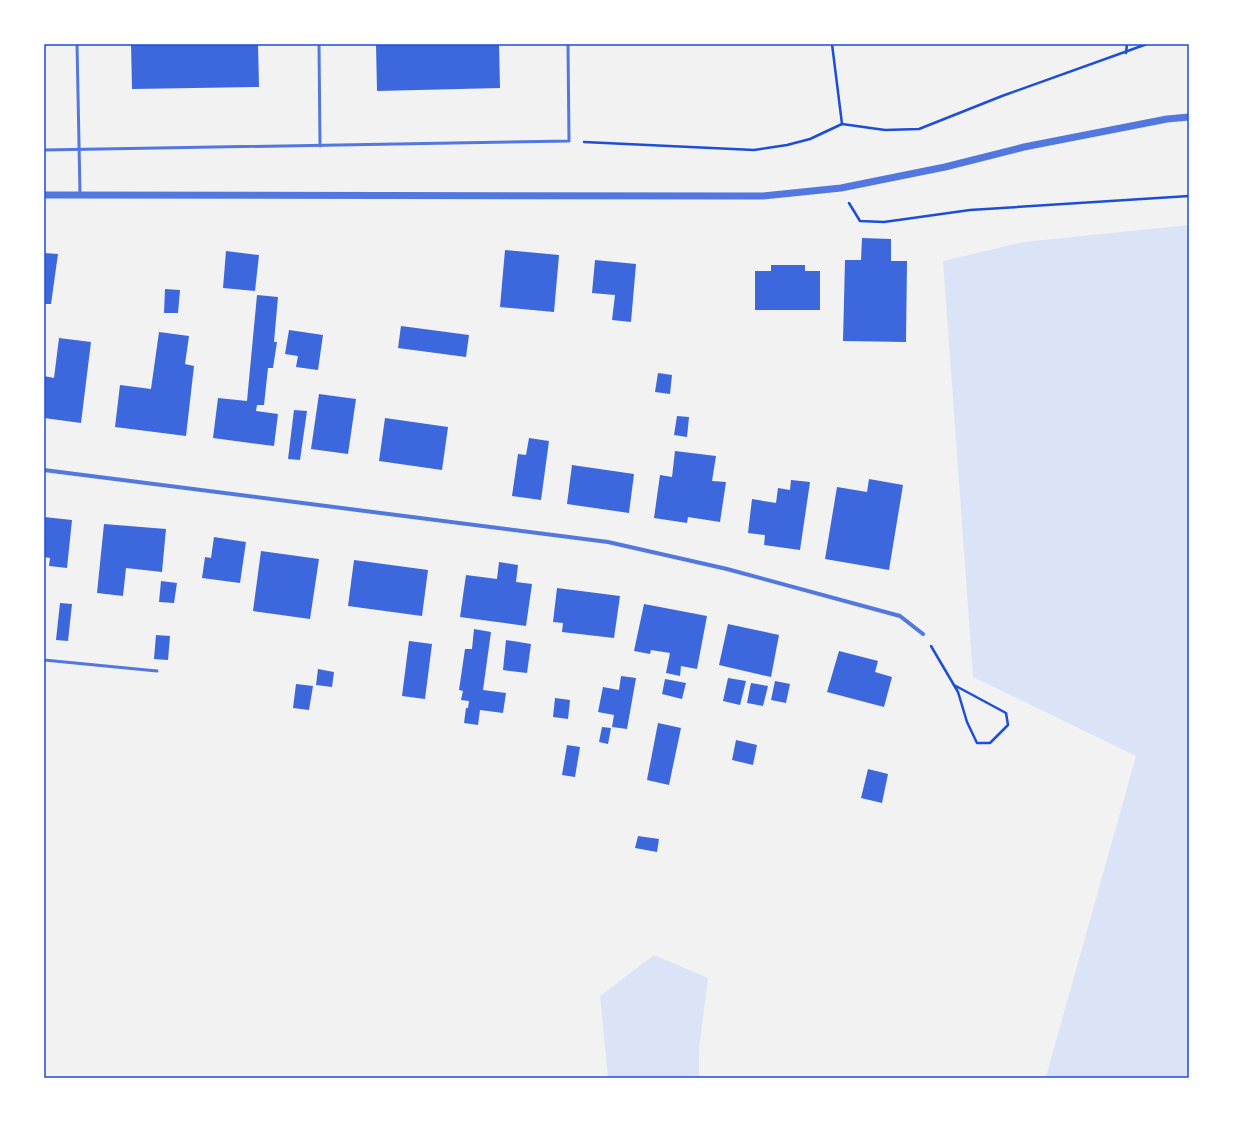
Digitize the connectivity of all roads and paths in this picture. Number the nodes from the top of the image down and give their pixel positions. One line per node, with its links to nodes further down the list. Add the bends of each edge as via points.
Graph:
1 (77, 44): 12 (lane)
2 (319, 44): 11 (lane)
3 (568, 44): 10 (lane)
4 (832, 44): 9 (path)
5 (1127, 44): 7 (path)
6 (1147, 44): 7 (path)
7 (1126, 53): 9 (path, via 1002,96 919,129 885,130)
8 (1189, 117): 14 (street, via 1024,146 945,167)
9 (842, 124): 10 (path, via 787,145 754,150)
10 (569, 141): 11 (lane)
11 (320, 146): 12 (lane)
12 (79, 149): 13 (lane); 16 (lane)
13 (44, 150)
14 (841, 188): 16 (street, via 763,196); 17 (path, via 860,221 884,222 970,210)
15 (44, 195): 16 (street)
16 (80, 195)
17 (1189, 196)
18 (44, 470): 19 (street, via 608,542 727,569 900,616)
19 (923, 634): 22 (path)
20 (44, 660): 21 (lane)
21 (157, 671)
22 (954, 686): 22 (path, via 966,722 977,743 990,743 1008,725 1006,713)

